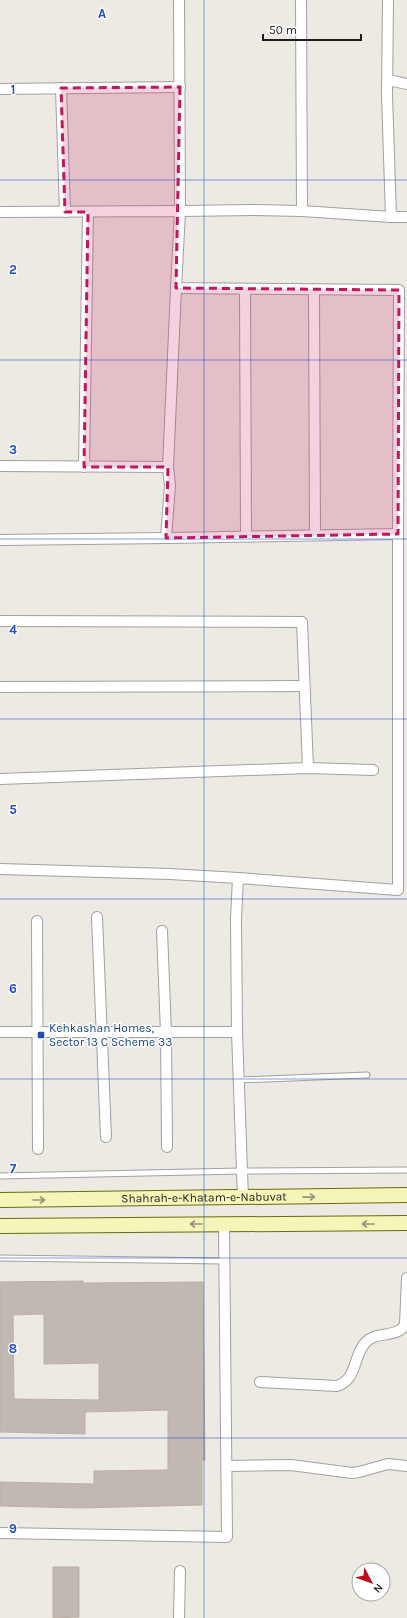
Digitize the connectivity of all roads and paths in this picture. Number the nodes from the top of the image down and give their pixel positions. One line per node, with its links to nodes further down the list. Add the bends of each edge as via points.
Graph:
1 (179, 0): 6 (street)
2 (301, 0): 10 (street)
3 (388, 0): 4 (street)
4 (388, 80): 5 (street); 14 (street)
5 (407, 84)
6 (180, 87): 7 (street); 9 (street)
7 (61, 88): 8 (street); 12 (street)
8 (0, 89)
9 (180, 211): 10 (street); 13 (street); 16 (street)
10 (302, 211): 14 (street)
11 (0, 212): 12 (street)
12 (66, 212): 13 (street)
13 (88, 212): 20 (street)
14 (391, 217): 15 (street)
15 (407, 217)
16 (176, 288): 17 (street); 21 (street)
17 (245, 289): 18 (street); 25 (street)
18 (314, 290): 22 (street, via 399,290); 24 (street)
19 (0, 466): 20 (street)
20 (84, 467): 21 (street)
21 (168, 467): 26 (street, via 170,485)
22 (402, 503): 23 (street)
23 (398, 534): 24 (street); 36 (street)
24 (315, 535): 25 (street)
25 (246, 536): 26 (street)
26 (166, 538): 27 (street)
27 (0, 540)
28 (0, 621): 29 (street, via 302,622)
29 (304, 686): 30 (street); 31 (street)
30 (0, 687)
31 (308, 768): 32 (street); 33 (street)
32 (373, 770)
33 (0, 779)
34 (0, 869): 35 (street, via 162,873)
35 (238, 878): 36 (street); 44 (street)
36 (402, 890)
37 (97, 917): 42 (street)
38 (37, 921): 41 (street)
39 (162, 930): 43 (street)
40 (0, 1032): 41 (street)
41 (37, 1032): 42 (street); 49 (street)
42 (102, 1032): 43 (street); 47 (street)
43 (166, 1032): 44 (street); 48 (street)
44 (237, 1032): 46 (street)
45 (367, 1076): 46 (lane)
46 (239, 1080): 51 (street)
47 (106, 1137)
48 (167, 1147)
49 (38, 1150)
50 (407, 1170): 51 (lane)
51 (242, 1171): 52 (lane); 54 (street)
52 (0, 1176)
53 (407, 1195): 54 (main road, Shahrah-e-Khatam-e-Nabuvat, one-way to 53)
54 (243, 1198): 55 (main road, Shahrah-e-Khatam-e-Nabuvat, one-way to 54)
55 (0, 1200)
56 (407, 1223): 57 (main road, one-way to 57)
57 (224, 1224): 58 (main road, one-way to 58); 60 (street)
58 (0, 1226)
59 (0, 1258): 60 (lane)
60 (225, 1261): 63 (street)
61 (407, 1278): 62 (street, via 403,1328 400,1331 375,1335 365,1343 352,1375 342,1384 337,1386)
62 (260, 1382)
63 (227, 1466): 64 (street, via 291,1465 352,1473 388,1464); 65 (street, via 227,1537)
64 (407, 1466)
65 (0, 1532)
66 (180, 1571): 67 (street)
67 (179, 1618)

